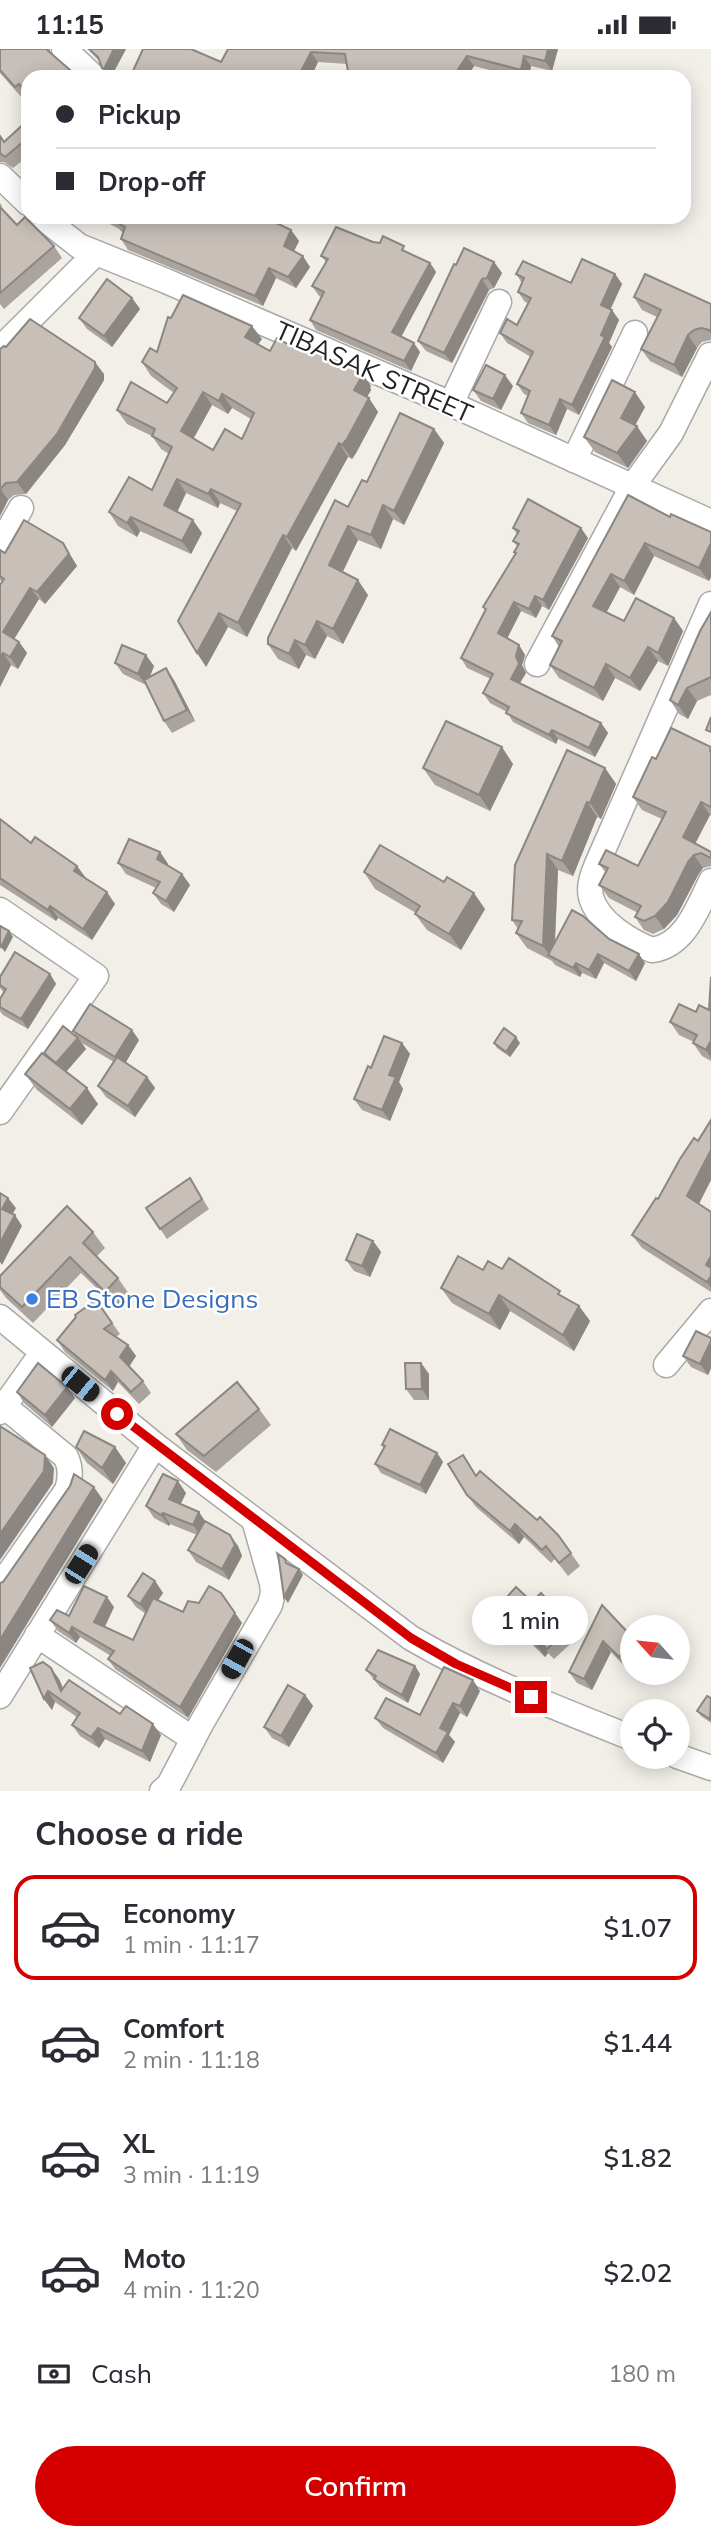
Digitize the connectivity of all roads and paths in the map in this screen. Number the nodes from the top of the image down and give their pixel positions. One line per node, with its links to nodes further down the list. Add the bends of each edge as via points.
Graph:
1 (64, 49): 2 (street)
2 (86, 70)
3 (12, 177): 4 (street)
4 (21, 192)
5 (50, 224): 6 (street, TIBASAK STREET)
6 (96, 253): 9 (street); 11 (street, TIBASAK STREET)
7 (499, 302): 11 (street)
8 (635, 333): 12 (street)
9 (0, 349)
10 (710, 355): 13 (street, via 671,433)
11 (451, 404): 12 (street, TIBASAK STREET)
12 (574, 460): 13 (street, TIBASAK STREET)
13 (632, 487): 15 (street, TIBASAK STREET); 18 (street)
14 (21, 508): 16 (street)
15 (711, 522)
16 (0, 545)
17 (711, 604): 19 (street, via 597,864 590,895 605,919 652,950 671,943 690,923)
18 (537, 664)
19 (711, 881)
20 (0, 910): 21 (street, via 96,976)
21 (4, 1098)
22 (711, 1311): 25 (street)
23 (0, 1317): 24 (street)
24 (42, 1353): 26 (street); 27 (street)
25 (666, 1365)
26 (2, 1409): 29 (street, via 66,1457 70,1480)
27 (155, 1445): 28 (street); 30 (street)
28 (254, 1520): 32 (street, via 411,1638 456,1664); 33 (street, via 272,1583 270,1605)
29 (0, 1585)
30 (37, 1635): 31 (street); 33 (street)
31 (0, 1696)
32 (620, 1733)
33 (193, 1739): 36 (street)
34 (690, 1761): 35 (street)
35 (711, 1768)
36 (162, 1791)

